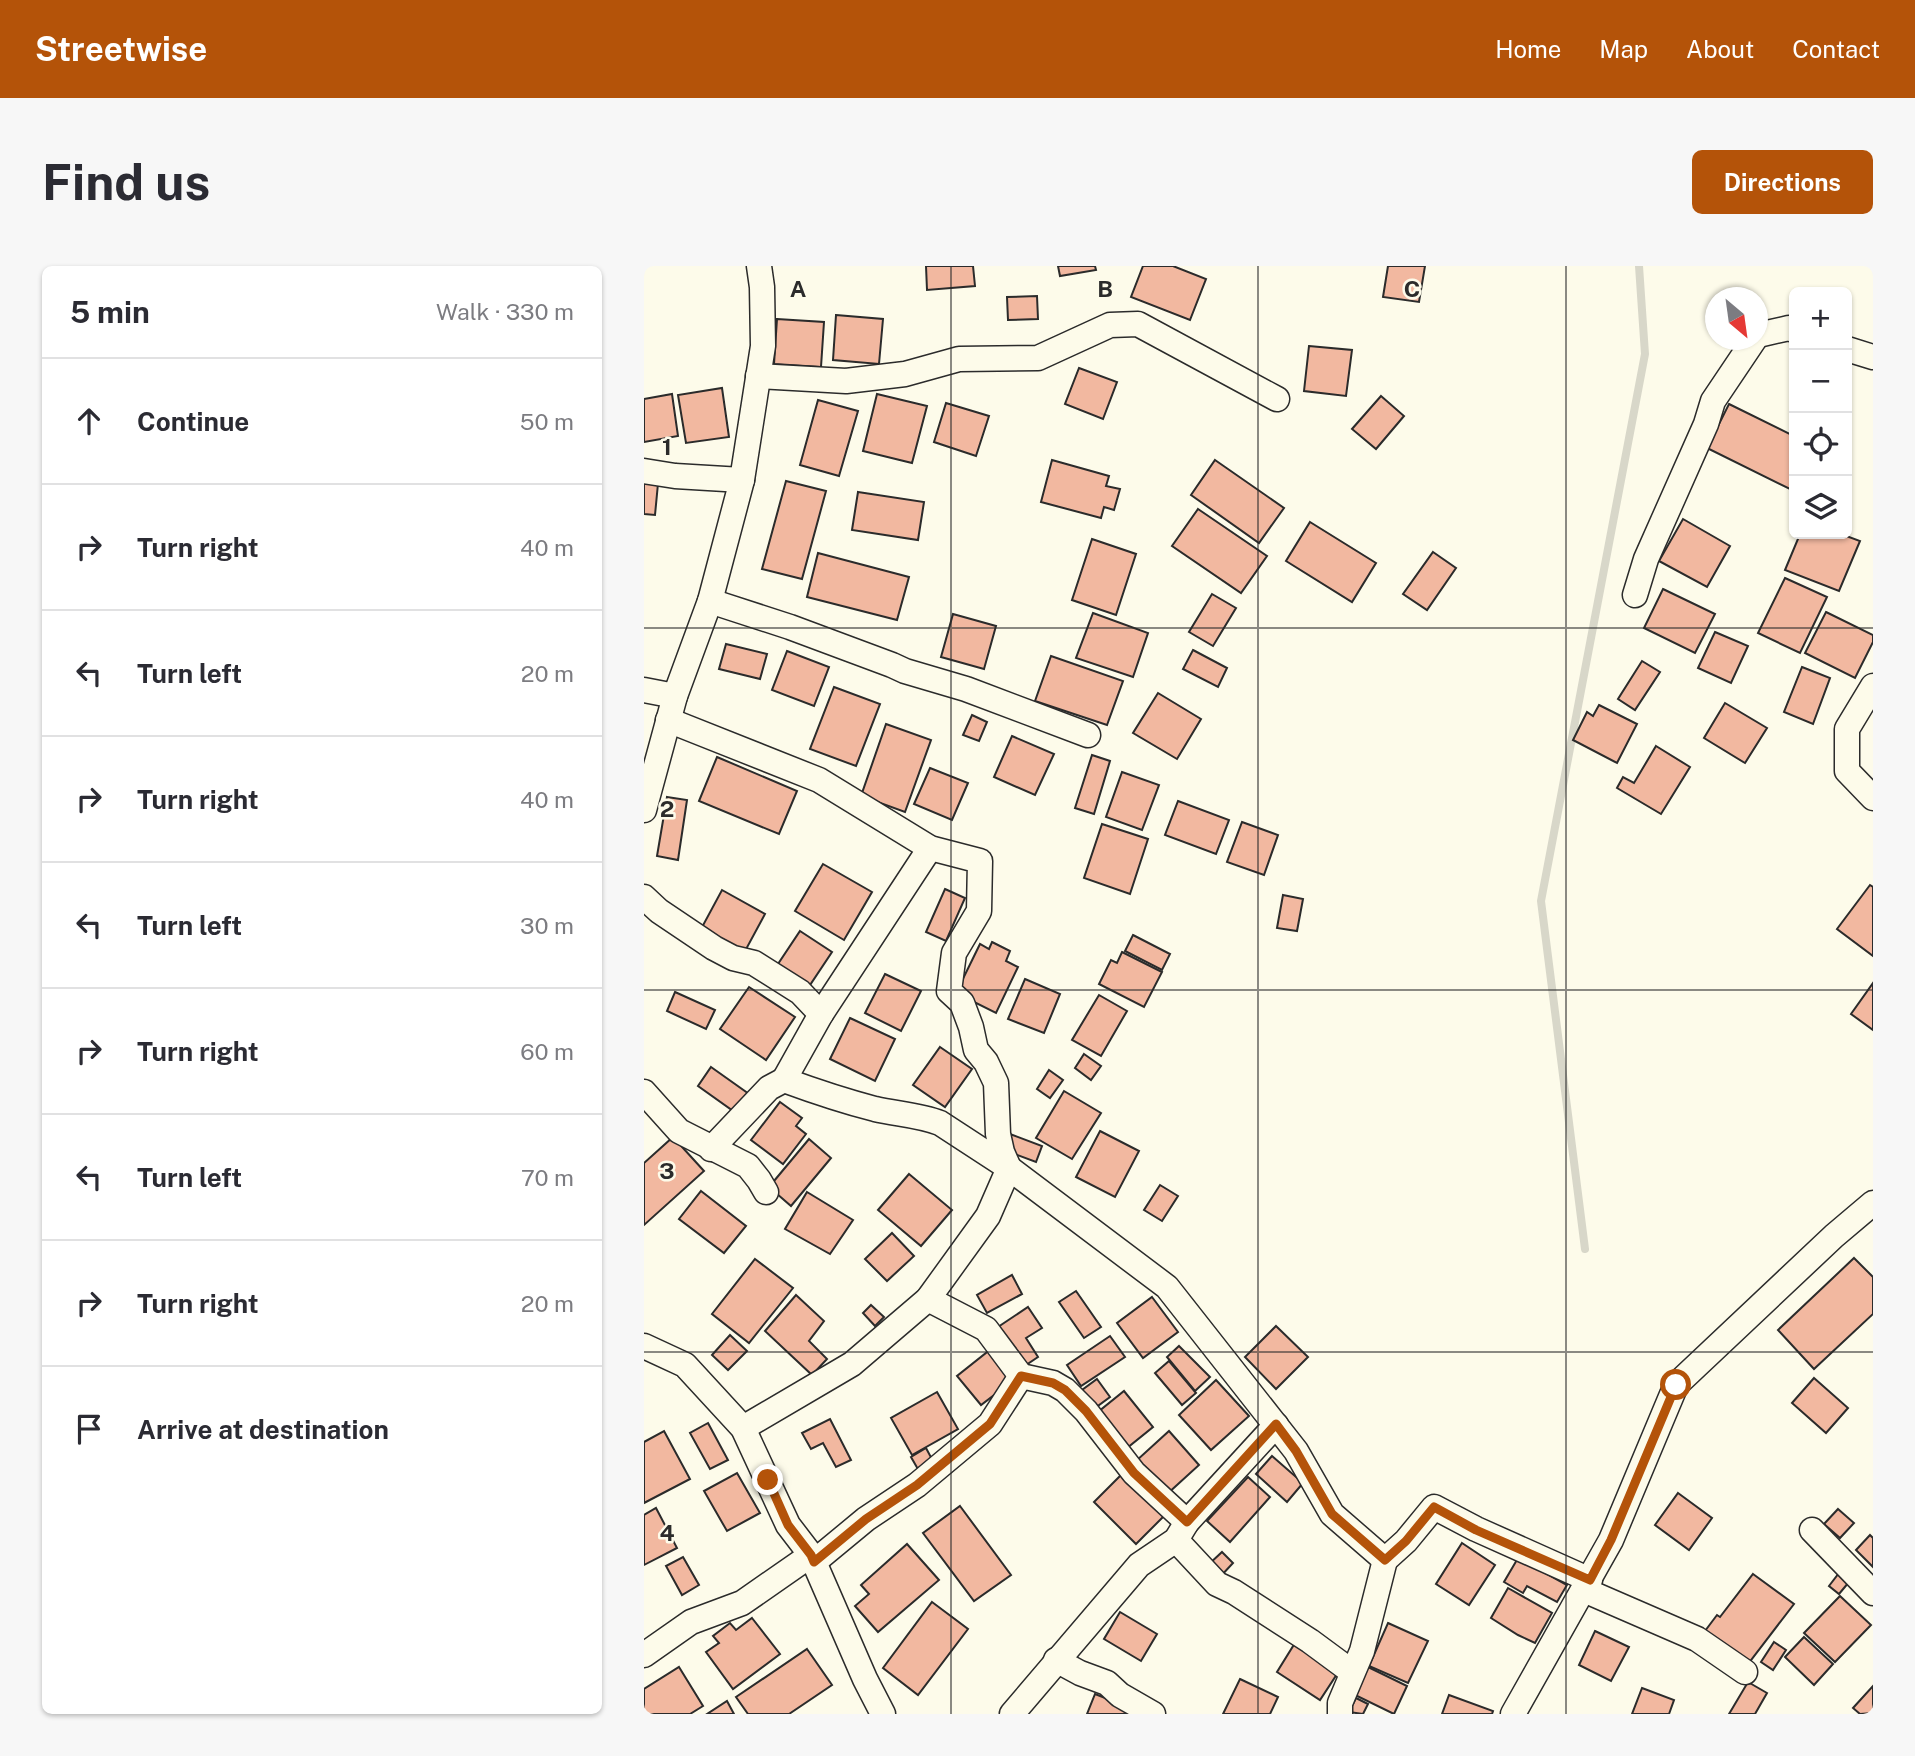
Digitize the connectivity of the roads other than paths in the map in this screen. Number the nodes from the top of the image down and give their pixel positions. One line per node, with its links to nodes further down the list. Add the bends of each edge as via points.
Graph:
1 (759, 266): 7 (street, via 763,346)
2 (1789, 328): 3 (street)
3 (1768, 333)
4 (1747, 350): 11 (street, via 1713,401)
5 (1850, 350): 6 (street)
6 (1873, 357)
7 (758, 376): 8 (street, via 846,381 905,374 958,359 1038,358 1110,324 1138,324); 10 (street)
8 (1277, 399)
9 (644, 471): 10 (street)
10 (742, 480): 12 (street)
11 (1635, 595)
12 (710, 601): 15 (street); 17 (street)
13 (1873, 686): 18 (street, via 1847,729 1847,771)
14 (644, 690): 15 (street)
15 (675, 696): 16 (street)
16 (668, 720): 19 (street); 20 (street, via 819,780)
17 (1088, 734)
18 (1873, 798)
19 (644, 810)
20 (930, 848): 22 (street); 26 (street, via 980,861 979,911 954,953 949,991 962,1003 976,1050 996,1083 998,1134)
21 (644, 897): 22 (street, via 714,948 754,963 800,992)
22 (821, 1014): 23 (street)
23 (785, 1080): 25 (street, via 769,1088); 26 (street, via 875,1109 928,1118)
24 (644, 1092): 25 (street, via 679,1131)
25 (711, 1149): 27 (street, via 748,1166)
26 (1009, 1168): 29 (street, via 988,1216); 32 (street, via 1167,1287)
27 (766, 1192)
28 (1873, 1203): 38 (street, via 1676,1385 1611,1540)
29 (928, 1299): 31 (street, via 986,1329); 33 (street, via 852,1364)
30 (644, 1346): 33 (street, via 685,1365)
31 (1021, 1376): 35 (street, via 1065,1390); 36 (street, via 990,1424 917,1485)
32 (1276, 1424): 35 (street); 37 (street, via 1332,1514)
33 (743, 1428): 36 (street, via 788,1525)
34 (1812, 1530): 39 (street)
35 (1182, 1531): 41 (street, via 1139,1565); 42 (street, via 1217,1584)
36 (812, 1558): 40 (street, via 742,1603 691,1622); 44 (street)
37 (1385, 1560): 38 (street, via 1434,1507); 42 (street, via 1362,1651)
38 (1587, 1585): 43 (street, via 1697,1639); 48 (street)
39 (1873, 1593)
40 (644, 1655)
41 (1056, 1660): 45 (street); 46 (street, via 1107,1683)
42 (1352, 1672): 47 (street)
43 (1745, 1672)
44 (883, 1714)
45 (1012, 1714)
46 (1153, 1714)
47 (1340, 1714)
48 (1513, 1714)

